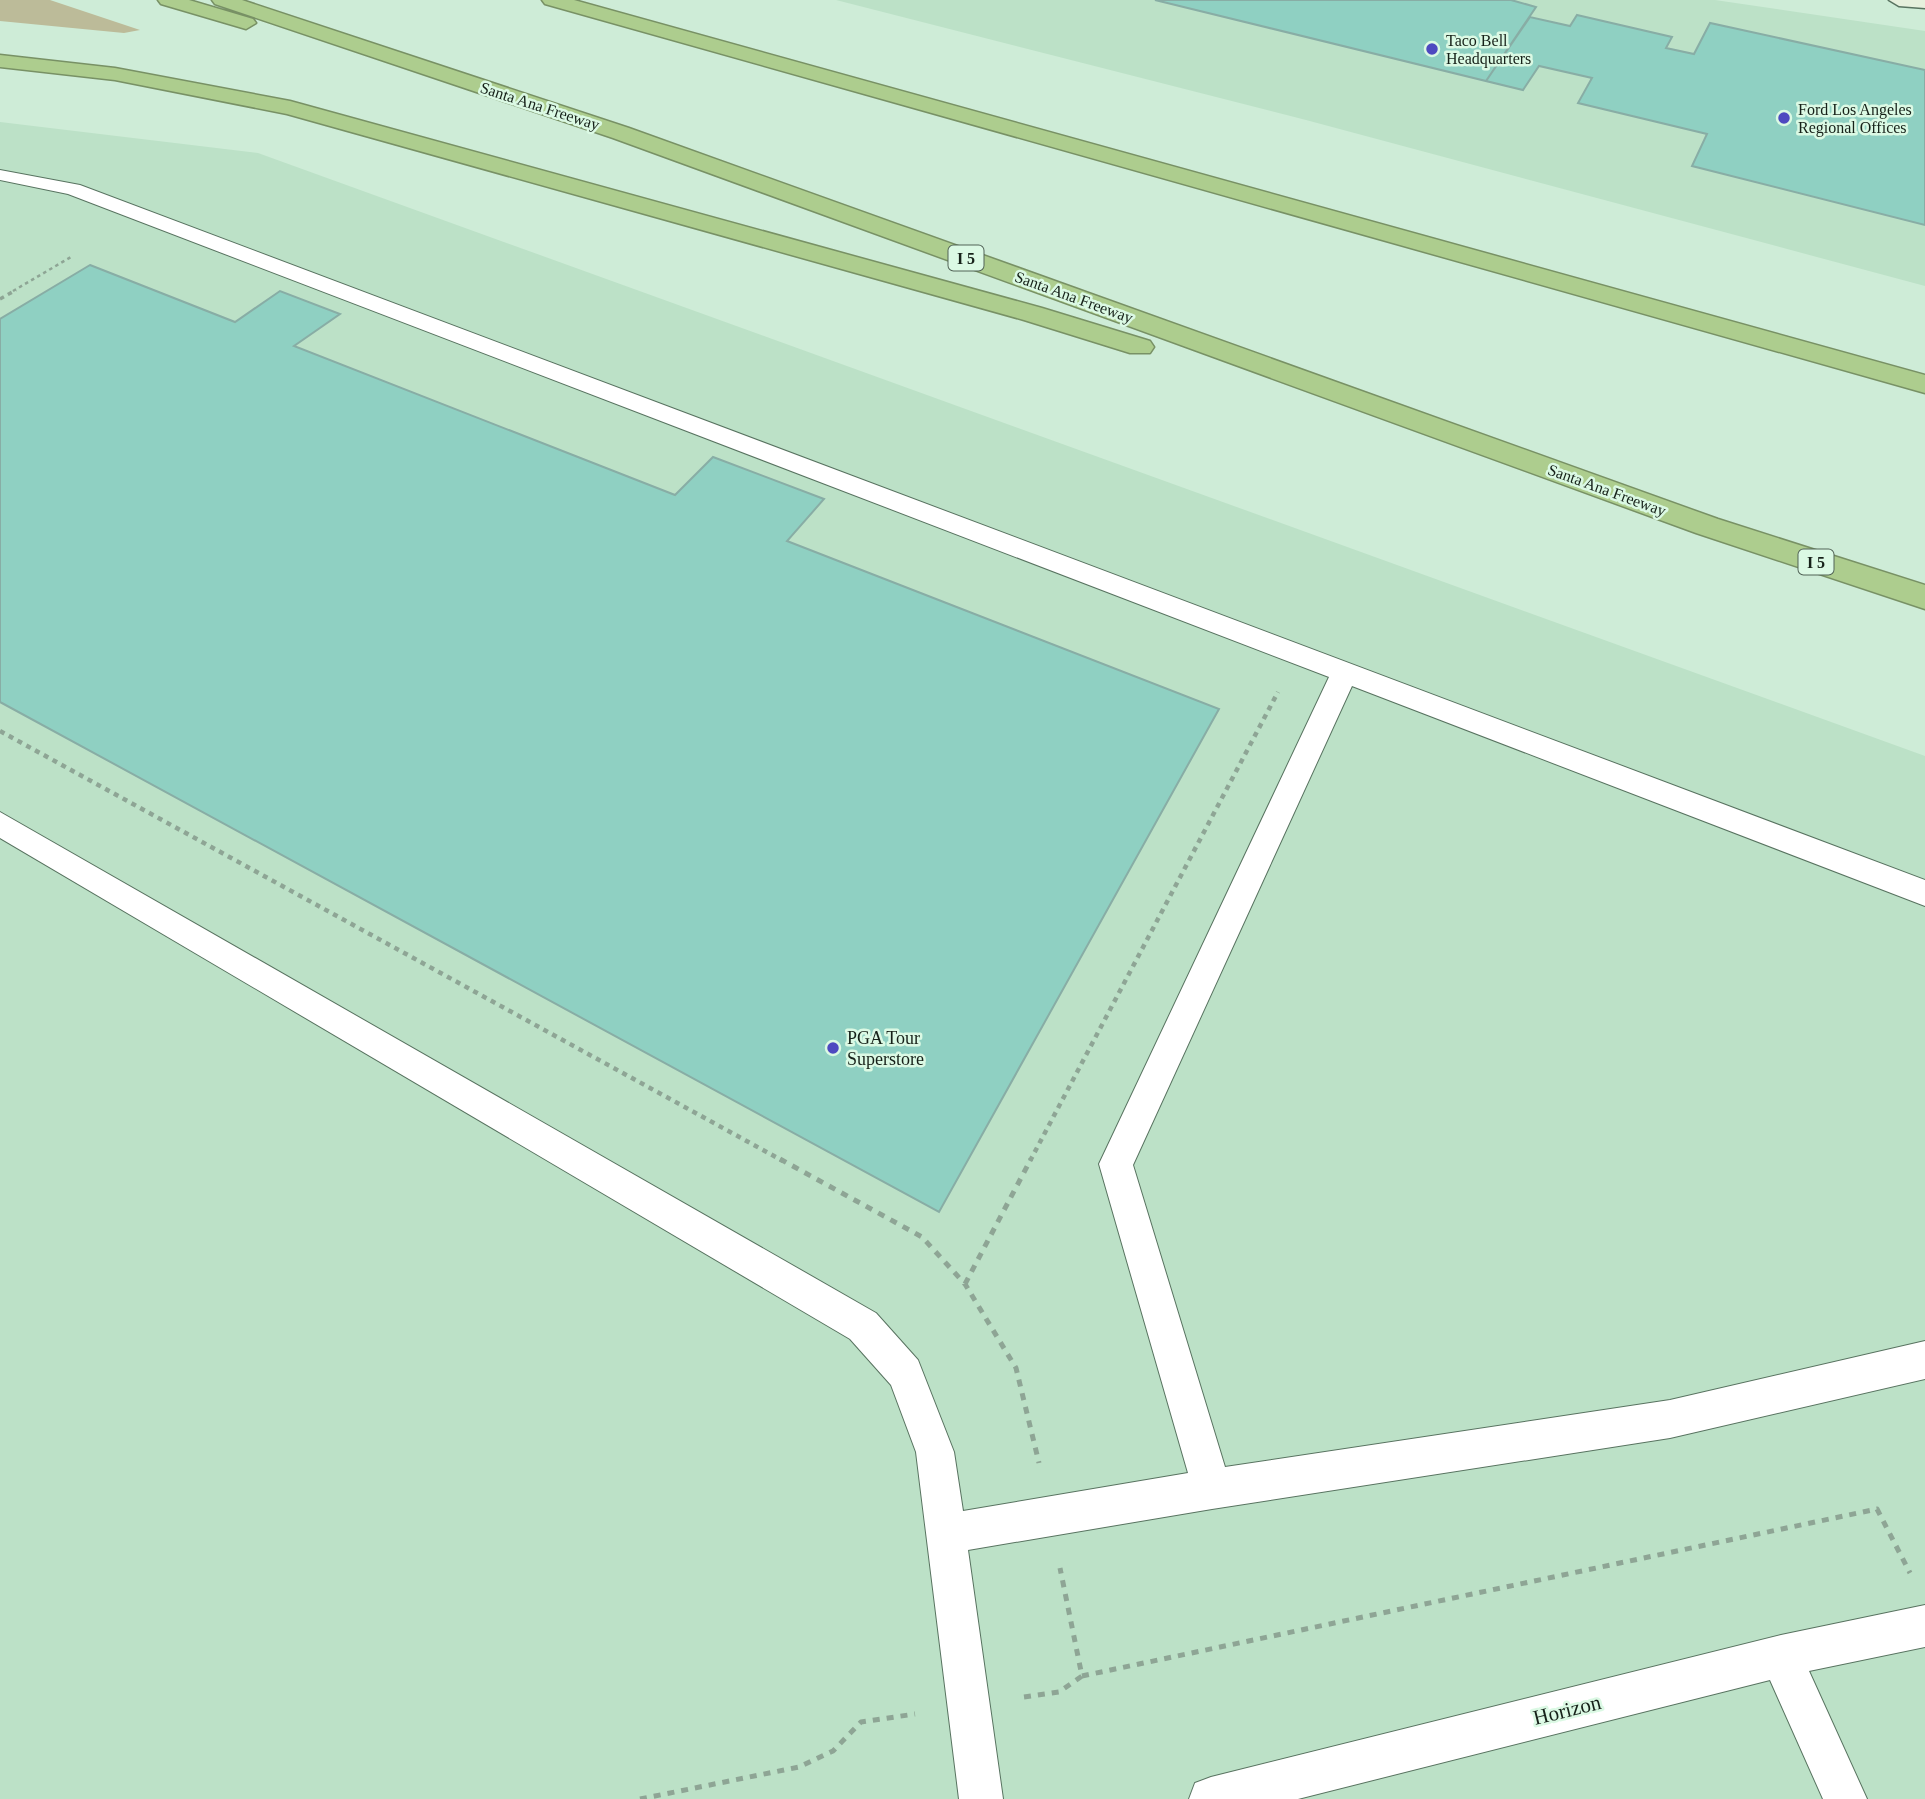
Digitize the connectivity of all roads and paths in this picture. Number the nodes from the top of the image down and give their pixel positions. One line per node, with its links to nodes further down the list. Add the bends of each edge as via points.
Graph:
1 (168, 0): 7 (highway)
2 (222, 0): 7 (highway, Santa Ana Freeway / I 5)
3 (552, 0): 11 (highway)
4 (1899, 0): 5 (street)
5 (1925, 2)
6 (0, 61): 12 (highway, via 115,74 290,108 1033,314)
7 (633, 137): 12 (highway, Santa Ana Freeway / I 5)
8 (0, 175): 14 (lane, via 73,189)
9 (71, 257): 10 (path)
10 (0, 299)
11 (1925, 384)
12 (1707, 526): 13 (highway, Santa Ana Freeway / I 5)
13 (1925, 597)
14 (1297, 654): 15 (lane); 18 (path)
15 (1345, 672): 17 (lane); 20 (lane, via 1116,1164)
16 (0, 824): 21 (lane, via 863,1325 905,1373 935,1452)
17 (1925, 893)
18 (965, 1284)
19 (1925, 1360): 20 (lane, via 1670,1419)
20 (1212, 1489): 21 (lane)
21 (945, 1534): 26 (lane)
22 (1913, 1578): 25 (path, via 1877,1509)
23 (1925, 1626): 24 (lane, Horizon)
24 (1781, 1656): 27 (lane, Horizon); 28 (lane)
25 (1082, 1676)
26 (981, 1799)
27 (1211, 1799)
28 (1845, 1799)

